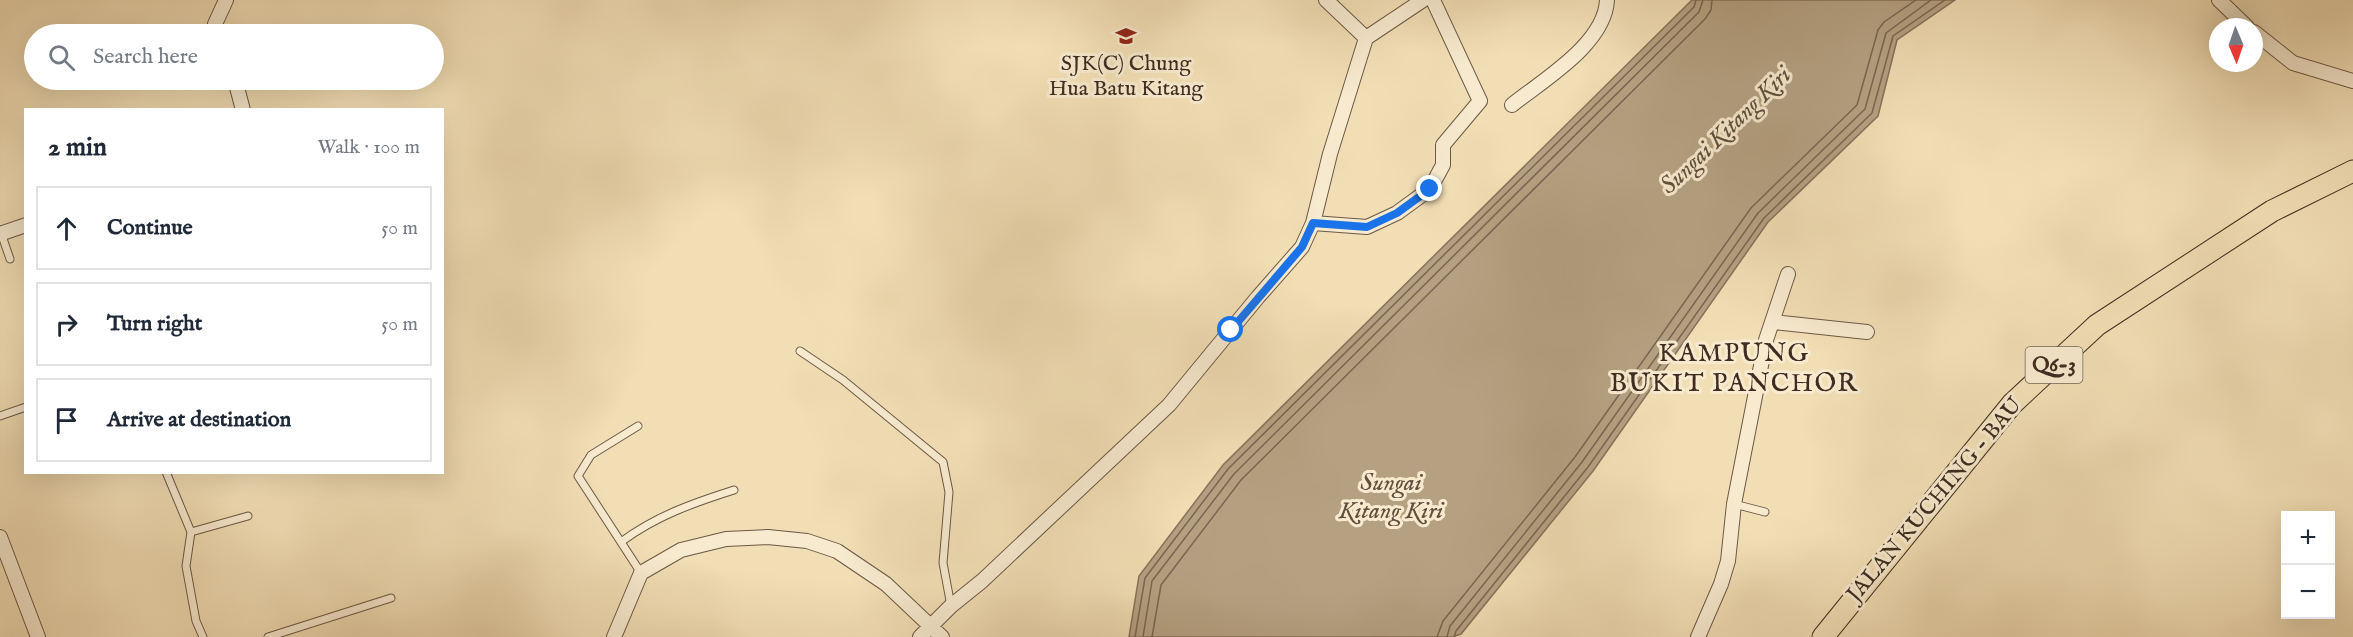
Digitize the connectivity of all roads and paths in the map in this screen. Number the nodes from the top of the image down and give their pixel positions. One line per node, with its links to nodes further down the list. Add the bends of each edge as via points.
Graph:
1 (226, 0): 8 (street)
2 (1326, 0): 9 (street)
3 (1423, 0): 9 (street)
4 (1433, 0): 16 (street, via 1480,101 1443,145 1443,165 1430,189 1397,213 1367,227)
5 (1607, 0): 13 (street, via 1596,32 1580,50)
6 (2219, 0): 7 (street)
7 (2238, 18)
8 (215, 24)
9 (1366, 38): 16 (street)
10 (2263, 40): 11 (street, via 2293,63)
11 (2353, 81)
12 (238, 90): 14 (street)
13 (1512, 105)
14 (242, 108)
15 (2353, 171): 46 (main road, JALAN KUCHING - BAU / Q6-3, via 2272,211 2097,325 2012,404)
16 (1313, 223): 37 (street, via 1302,247 1169,405)
17 (24, 226): 18 (street)
18 (0, 232): 19 (lane)
19 (10, 259)
20 (1788, 274): 21 (street)
21 (1773, 322): 22 (street); 29 (street, via 1766,340)
22 (1867, 333)
23 (800, 351): 37 (lane, via 843,380 943,462 949,492 943,563)
24 (24, 408): 25 (lane)
25 (0, 416)
26 (638, 426): 34 (lane, via 591,455 578,476)
27 (167, 474): 32 (lane)
28 (734, 490): 34 (lane, via 664,515)
29 (1734, 504): 30 (lane); 45 (street, via 1724,576)
30 (1765, 512)
31 (248, 516): 32 (lane)
32 (191, 532): 40 (lane, via 186,566 196,621)
33 (0, 537): 39 (street)
34 (621, 542): 35 (lane)
35 (640, 573): 38 (street, via 681,550 726,539 768,537 807,541 837,551 886,584); 42 (street)
36 (391, 598): 41 (lane)
37 (951, 606): 38 (street)
38 (931, 625): 43 (street); 44 (street)
39 (38, 637)
40 (203, 637)
41 (268, 637)
42 (614, 637)
43 (920, 637)
44 (942, 637)
45 (1698, 637)
46 (1822, 637)

